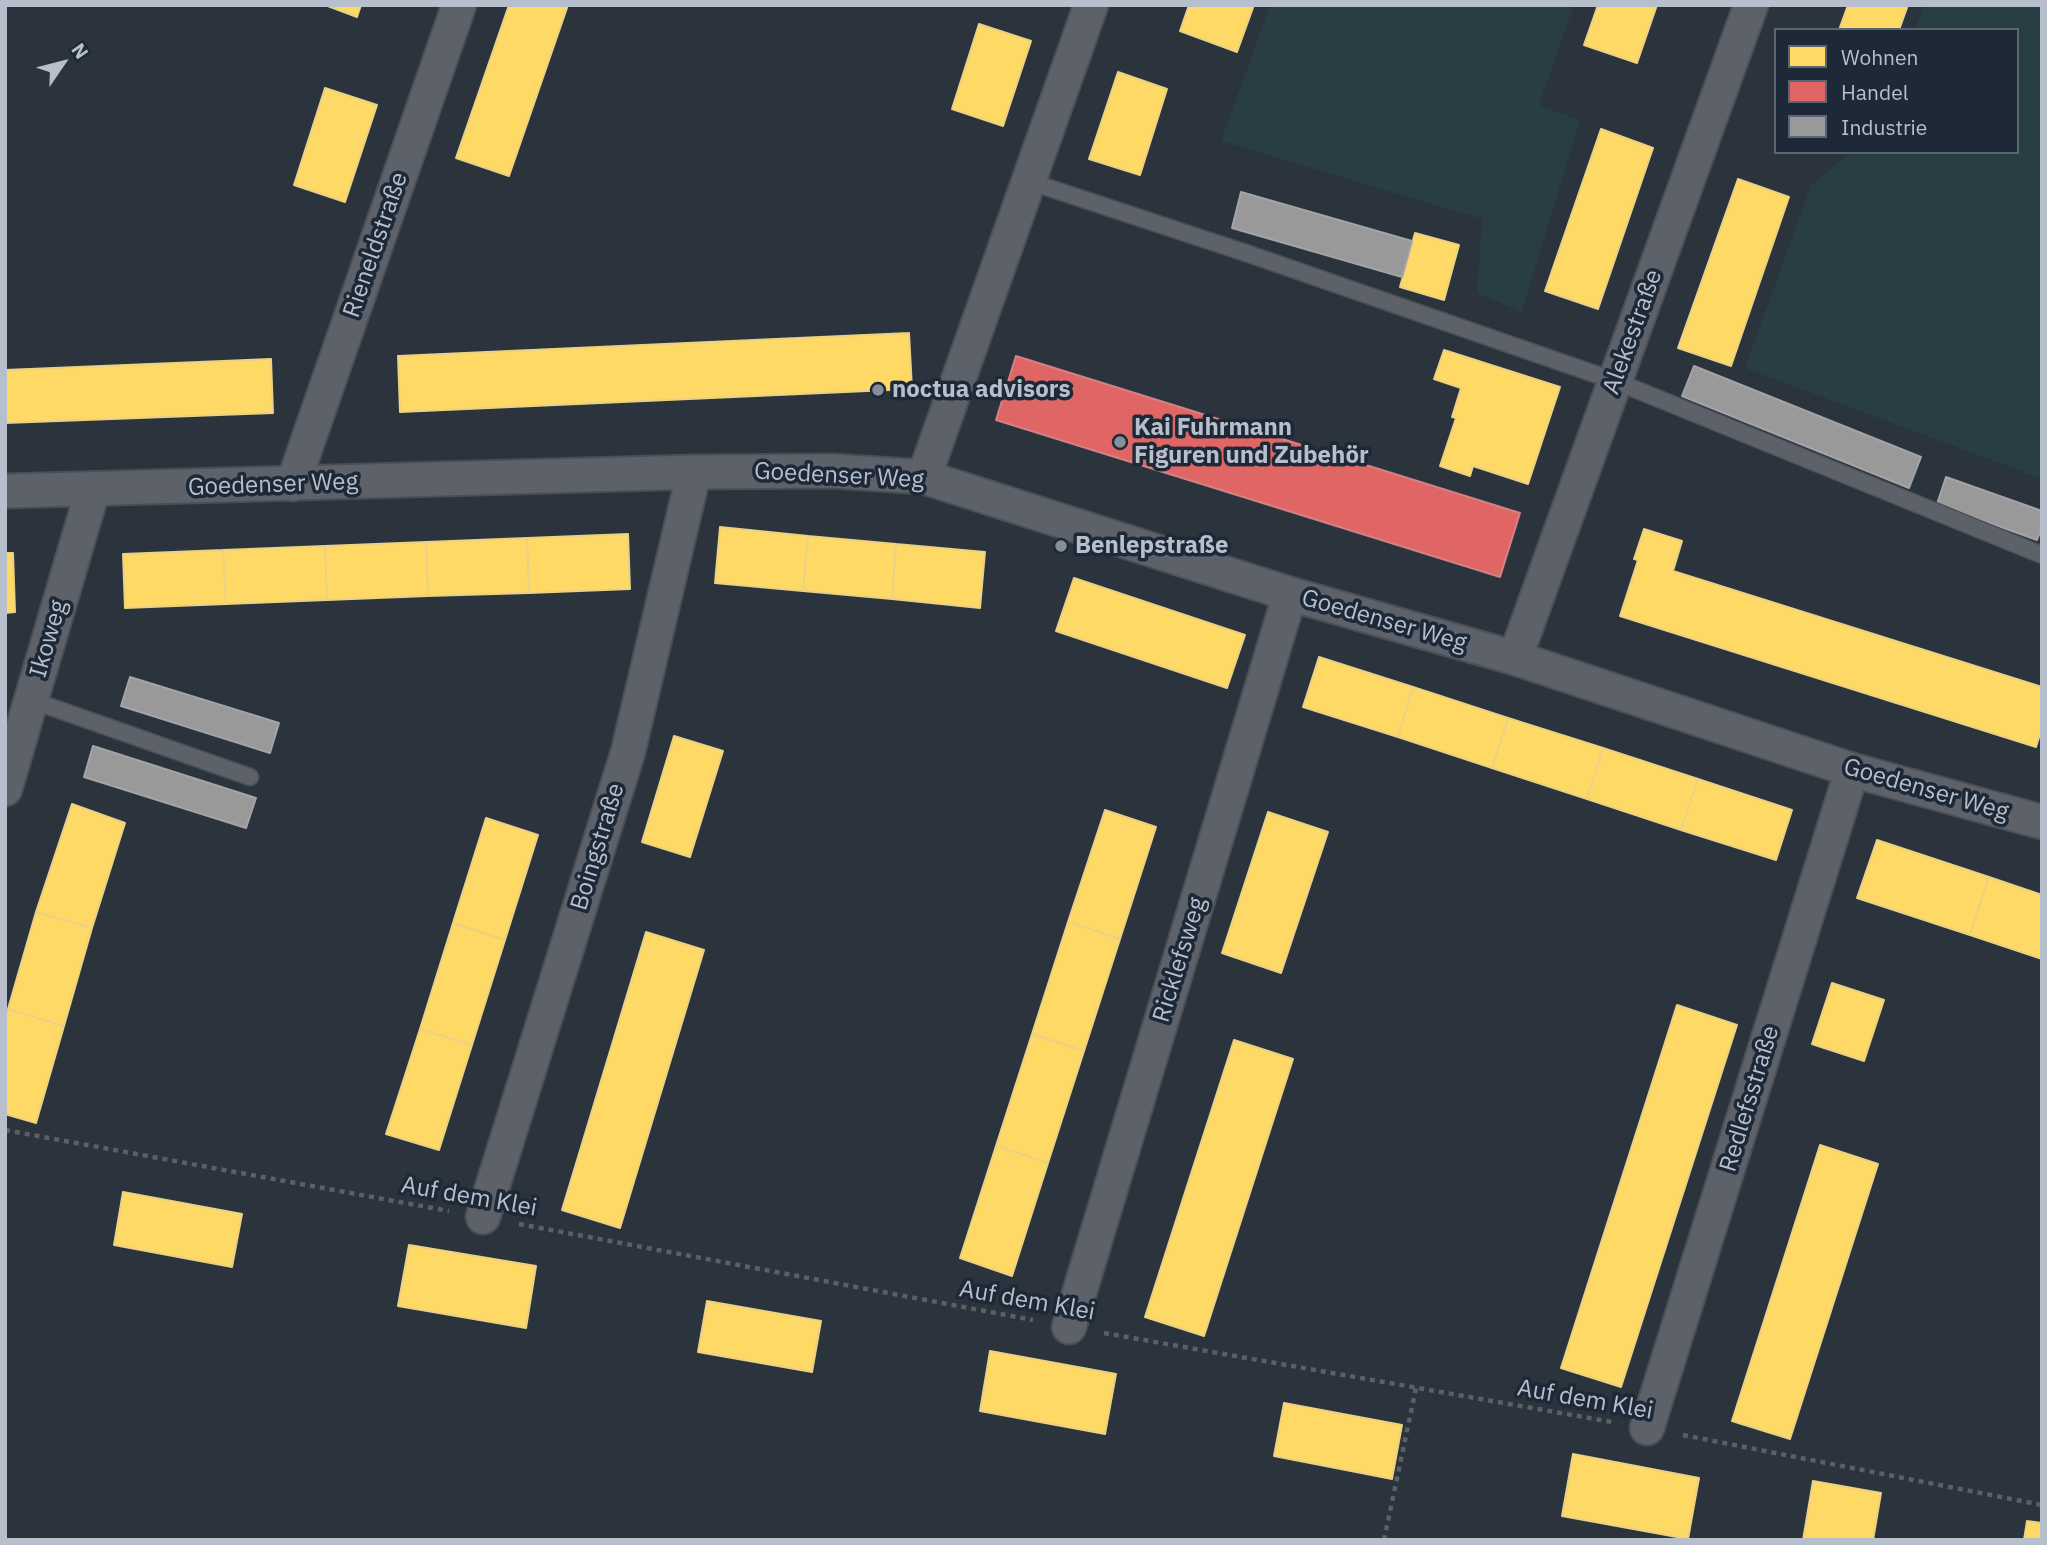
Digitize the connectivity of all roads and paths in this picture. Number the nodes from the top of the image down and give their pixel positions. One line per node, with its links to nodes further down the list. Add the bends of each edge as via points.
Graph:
1 (459, 5): 8 (street, Rieneldstraße)
2 (1091, 5): 4 (street)
3 (1751, 5): 5 (street, Alekestraße)
4 (1028, 181): 5 (lane); 7 (street)
5 (1615, 381): 11 (lane); 13 (street, Alekestraße)
6 (694, 472): 7 (street, Goedenser Weg, via 833,471); 8 (street, Goedenser Weg); 20 (street, Boingstraße, via 628,752)
7 (924, 477): 12 (street, Goedenser Weg)
8 (293, 484): 9 (street, Goedenser Weg)
9 (93, 489): 10 (street, Goedenser Weg); 14 (street, Ikoweg)
10 (5, 491)
11 (2042, 555)
12 (1290, 594): 13 (street, Goedenser Weg); 21 (street, Ricklefsweg)
13 (1515, 659): 15 (street, Goedenser Weg)
14 (31, 700): 16 (lane); 17 (street, Ikoweg)
15 (1853, 770): 18 (street, Goedenser Weg); 23 (street, Redlefsstraße)
16 (250, 777)
17 (5, 789)
18 (2042, 822)
19 (5, 1130): 20 (path, Auf dem Klei)
20 (483, 1217): 21 (path, Auf dem Klei)
21 (1069, 1327): 22 (path, Auf dem Klei)
22 (1416, 1388): 23 (path, Auf dem Klei); 25 (path)
23 (1647, 1428): 24 (path, Auf dem Klei)
24 (2042, 1506)
25 (1384, 1540)

